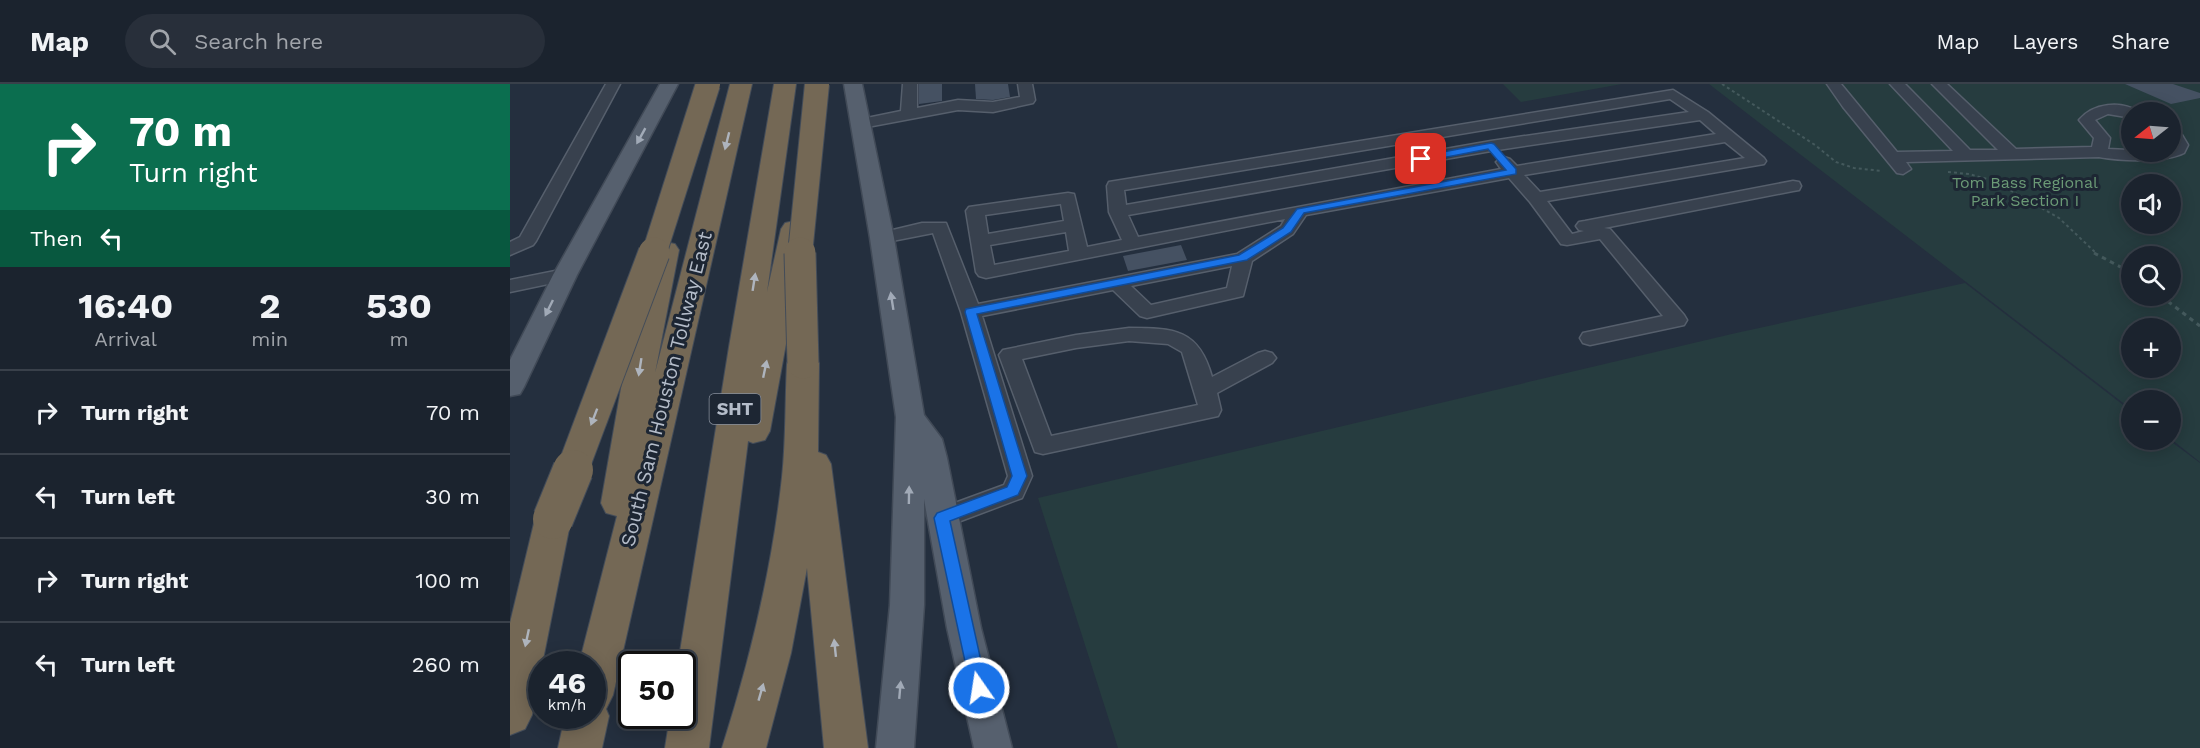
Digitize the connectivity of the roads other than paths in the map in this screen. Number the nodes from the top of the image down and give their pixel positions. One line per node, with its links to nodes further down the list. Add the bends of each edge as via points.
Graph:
1 (613, 84): 37 (street, via 527,241)
2 (669, 84): 40 (main road, one-way to 40)
3 (702, 84): 53 (highway, one-way to 53, via 642,354)
4 (708, 84): 51 (highway, one-way to 51, bridge, via 629,327)
5 (741, 84): 54 (highway, South Sam Houston Tollway East, one-way to 54)
6 (785, 84): 56 (highway, SHT, one-way to 6)
7 (819, 84): 46 (highway, bridge, via 800,244); 56 (highway, one-way to 7, via 792,241)
8 (853, 84): 17 (main road)
9 (910, 84): 15 (street)
10 (1025, 84): 15 (street, via 1028,100 993,107 958,105)
11 (1834, 84): 25 (street)
12 (1897, 84): 22 (street)
13 (1939, 84): 23 (street)
14 (2121, 109): 21 (street, via 2098,112 2087,120 2102,138)
15 (909, 112): 17 (street)
16 (1703, 115): 18 (street, via 1673,94); 19 (street); 20 (street)
17 (861, 123): 34 (main road)
18 (1476, 127): 20 (street); 31 (street, via 1114,186)
19 (1726, 137): 26 (street); 27 (street)
20 (1491, 146): 27 (street); 31 (street)
21 (2099, 152): 23 (street); 24 (street)
22 (1966, 155): 23 (street); 25 (street)
23 (2013, 155)
24 (2121, 155)
25 (1894, 157): 28 (street)
26 (1758, 161): 29 (street); 33 (street, via 1793,186)
27 (1513, 171): 29 (street); 30 (street)
28 (1905, 172)
29 (1536, 198): 33 (street)
30 (1300, 211): 36 (street); 39 (street, via 1287,230)
31 (1118, 212): 36 (street)
32 (1073, 225): 35 (street); 35 (street, via 1068,198 975,212); 38 (street)
33 (1561, 231): 44 (street, via 1567,240 1604,233 1677,320)
34 (882, 238): 43 (street, via 940,227); 49 (main road, one-way to 34)
35 (980, 241): 38 (street, via 986,272)
36 (1132, 243): 38 (street)
37 (510, 249)
38 (1079, 254)
39 (1243, 258): 41 (street); 41 (street, via 1236,292 1147,312)
40 (565, 275): 42 (street); 47 (main road, one-way to 47)
41 (1118, 284): 43 (street)
42 (510, 285)
43 (971, 312): 50 (street, via 1020,476 1013,491)
44 (1590, 338)
45 (1265, 358): 48 (street)
46 (803, 363): 57 (highway, one-way to 46, via 786,586 798,490); 58 (highway, one-way to 46)
47 (510, 387)
48 (1205, 390): 48 (street, via 1210,410 1043,446 1010,355 1127,333 1176,338 1191,349)
49 (910, 417): 50 (main road, via 927,439); 59 (main road, one-way to 49, via 907,605)
50 (942, 518): 60 (main road)
51 (553, 519): 52 (highway); 55 (highway, one-way to 55)
52 (510, 605)
53 (596, 651)
54 (603, 651)
55 (510, 715)
56 (688, 742)
57 (744, 748)
58 (846, 748)
59 (894, 748)
60 (993, 748)

